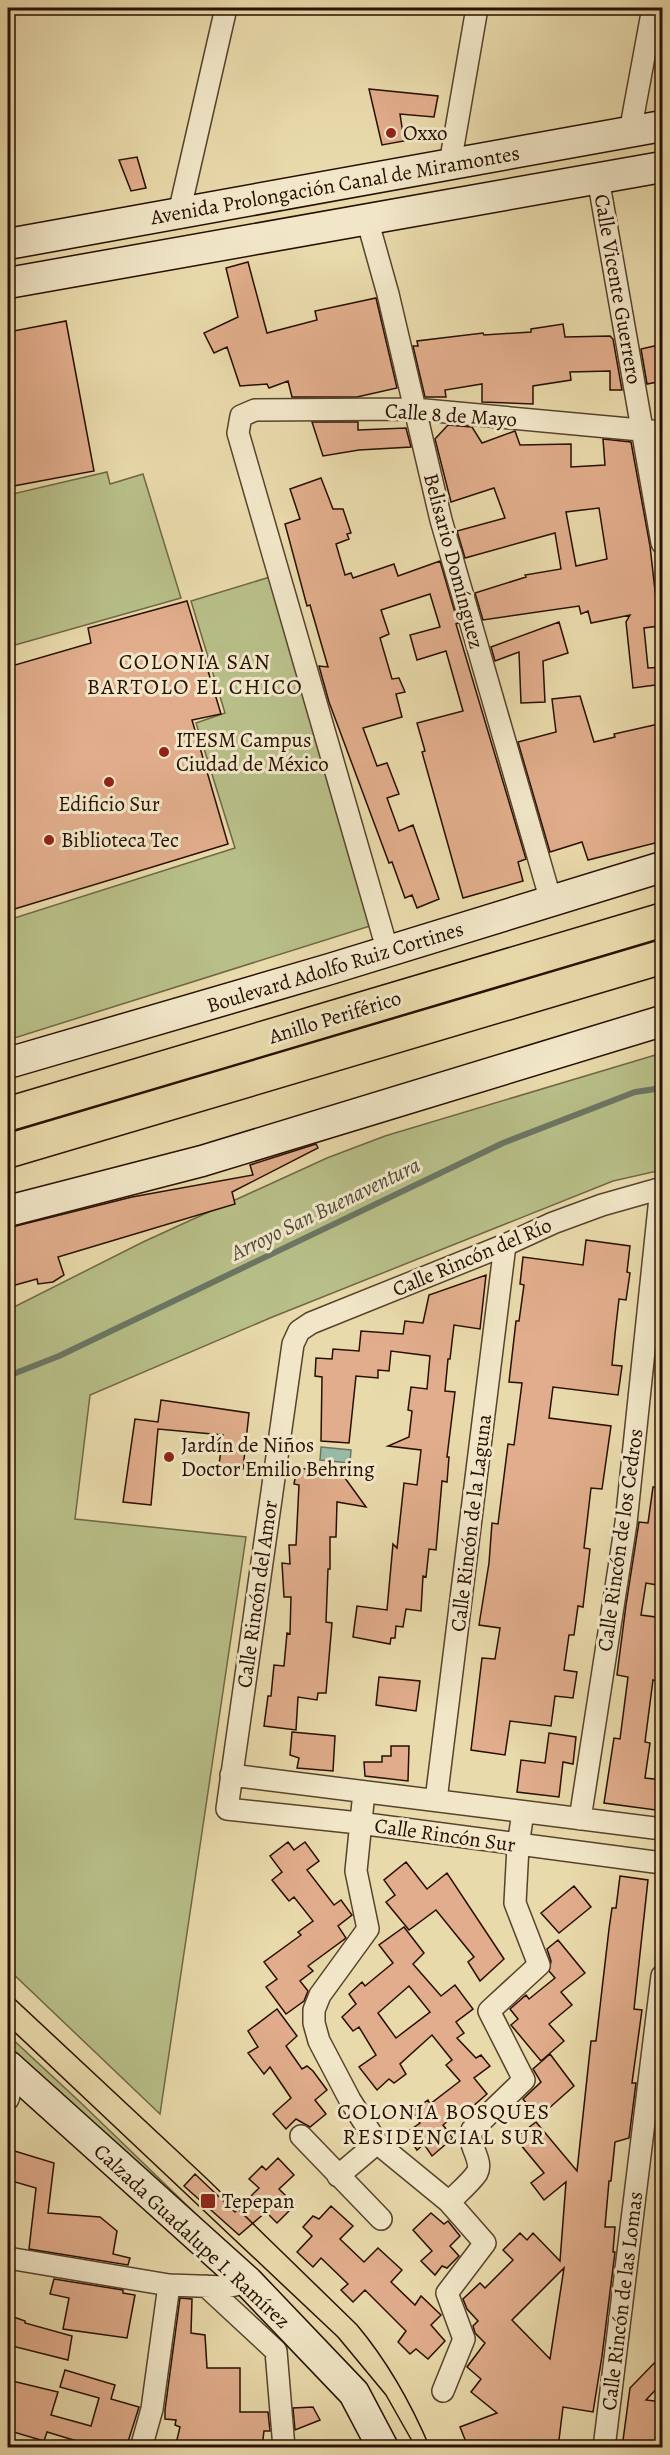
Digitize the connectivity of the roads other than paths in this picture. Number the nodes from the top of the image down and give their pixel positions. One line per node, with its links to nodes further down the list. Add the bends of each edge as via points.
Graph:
1 (226, 8): 9 (street)
2 (477, 8): 6 (street)
3 (653, 8): 5 (street)
4 (663, 126): 5 (main road, Avenida Prolongación Canal de Miramontes)
5 (630, 132): 6 (main road, Avenida Prolongación Canal de Miramontes)
6 (450, 164): 9 (main road, Avenida Prolongación Canal de Miramontes)
7 (663, 167): 8 (main road, Avenida Prolongación Canal de Miramontes)
8 (598, 178): 10 (main road, Avenida Prolongación Canal de Miramontes); 14 (street, Calle Vicente Guerrero)
9 (179, 213): 11 (main road, Avenida Prolongación Canal de Miramontes)
10 (367, 219): 12 (main road, Avenida Prolongación Canal de Miramontes); 13 (street, Belisario Domínguez)
11 (8, 244)
12 (8, 283)
13 (414, 409): 14 (street, Calle 8 de Mayo); 17 (street, Belisario Domínguez, via 441,520); 19 (street, Calle 8 de Mayo, via 255,410 241,416 238,433)
14 (653, 432): 15 (street, Calle Vicente Guerrero)
15 (663, 543)
16 (663, 867): 17 (main road, Boulevard Adolfo Ruiz Cortines)
17 (551, 901): 19 (main road, Boulevard Adolfo Ruiz Cortines)
18 (663, 920): 23 (highway, Anillo Periférico)
19 (388, 952): 22 (main road, Boulevard Adolfo Ruiz Cortines)
20 (663, 957): 24 (highway, Anillo Periférico)
21 (663, 1021): 26 (main road, via 202,1161)
22 (8, 1063)
23 (8, 1114)
24 (8, 1151)
25 (662, 1188): 27 (street, Calle Rincón del Río, via 602,1205); 34 (street, Calle Rincón de los Cedros, via 626,1522)
26 (8, 1211)
27 (505, 1245): 28 (street, Calle Rincón del Río, via 311,1323 299,1331); 31 (street, Calle Rincón de la Laguna)
28 (293, 1344): 29 (street, Calle Rincón del Amor)
29 (231, 1775): 30 (street, Calle Rincón Sur); 32 (street, Calle Rincón del Amor)
30 (364, 1792): 31 (street, Calle Rincón Sur); 35 (street)
31 (436, 1800): 33 (street, Calle Rincón Sur)
32 (227, 1809): 35 (street, Calle Rincón Sur)
33 (523, 1812): 34 (street, Calle Rincón Sur); 37 (street)
34 (580, 1819): 36 (street, Calle Rincón Sur)
35 (359, 1823): 37 (street, Calle Rincón Sur); 42 (street, via 356,1871 368,1929 320,1995 314,2023 319,2041)
36 (663, 1829)
37 (518, 1846): 38 (street, Calle Rincón Sur); 44 (street, via 515,1903 538,1965 489,2011 524,2080 471,2130 469,2138 479,2166)
38 (663, 1863)
39 (663, 1976): 54 (street, Calle Rincón de las Lomas)
40 (10, 2080): 47 (main road, Calzada Guadalupe I. Ramírez)
41 (301, 2136): 43 (street)
42 (377, 2143): 43 (street); 44 (street)
43 (338, 2176): 45 (street)
44 (449, 2202): 50 (street, via 485,2243 447,2293 464,2339)
45 (381, 2219)
46 (8, 2258): 48 (street)
47 (248, 2282): 49 (street); 53 (main road, Calzada Guadalupe I. Ramírez, via 354,2393)
48 (169, 2285): 49 (street); 51 (street, via 152,2409)
49 (207, 2286): 52 (street, via 276,2351)
50 (443, 2391)
51 (141, 2448)
52 (284, 2448)
53 (383, 2448)
54 (604, 2448)

